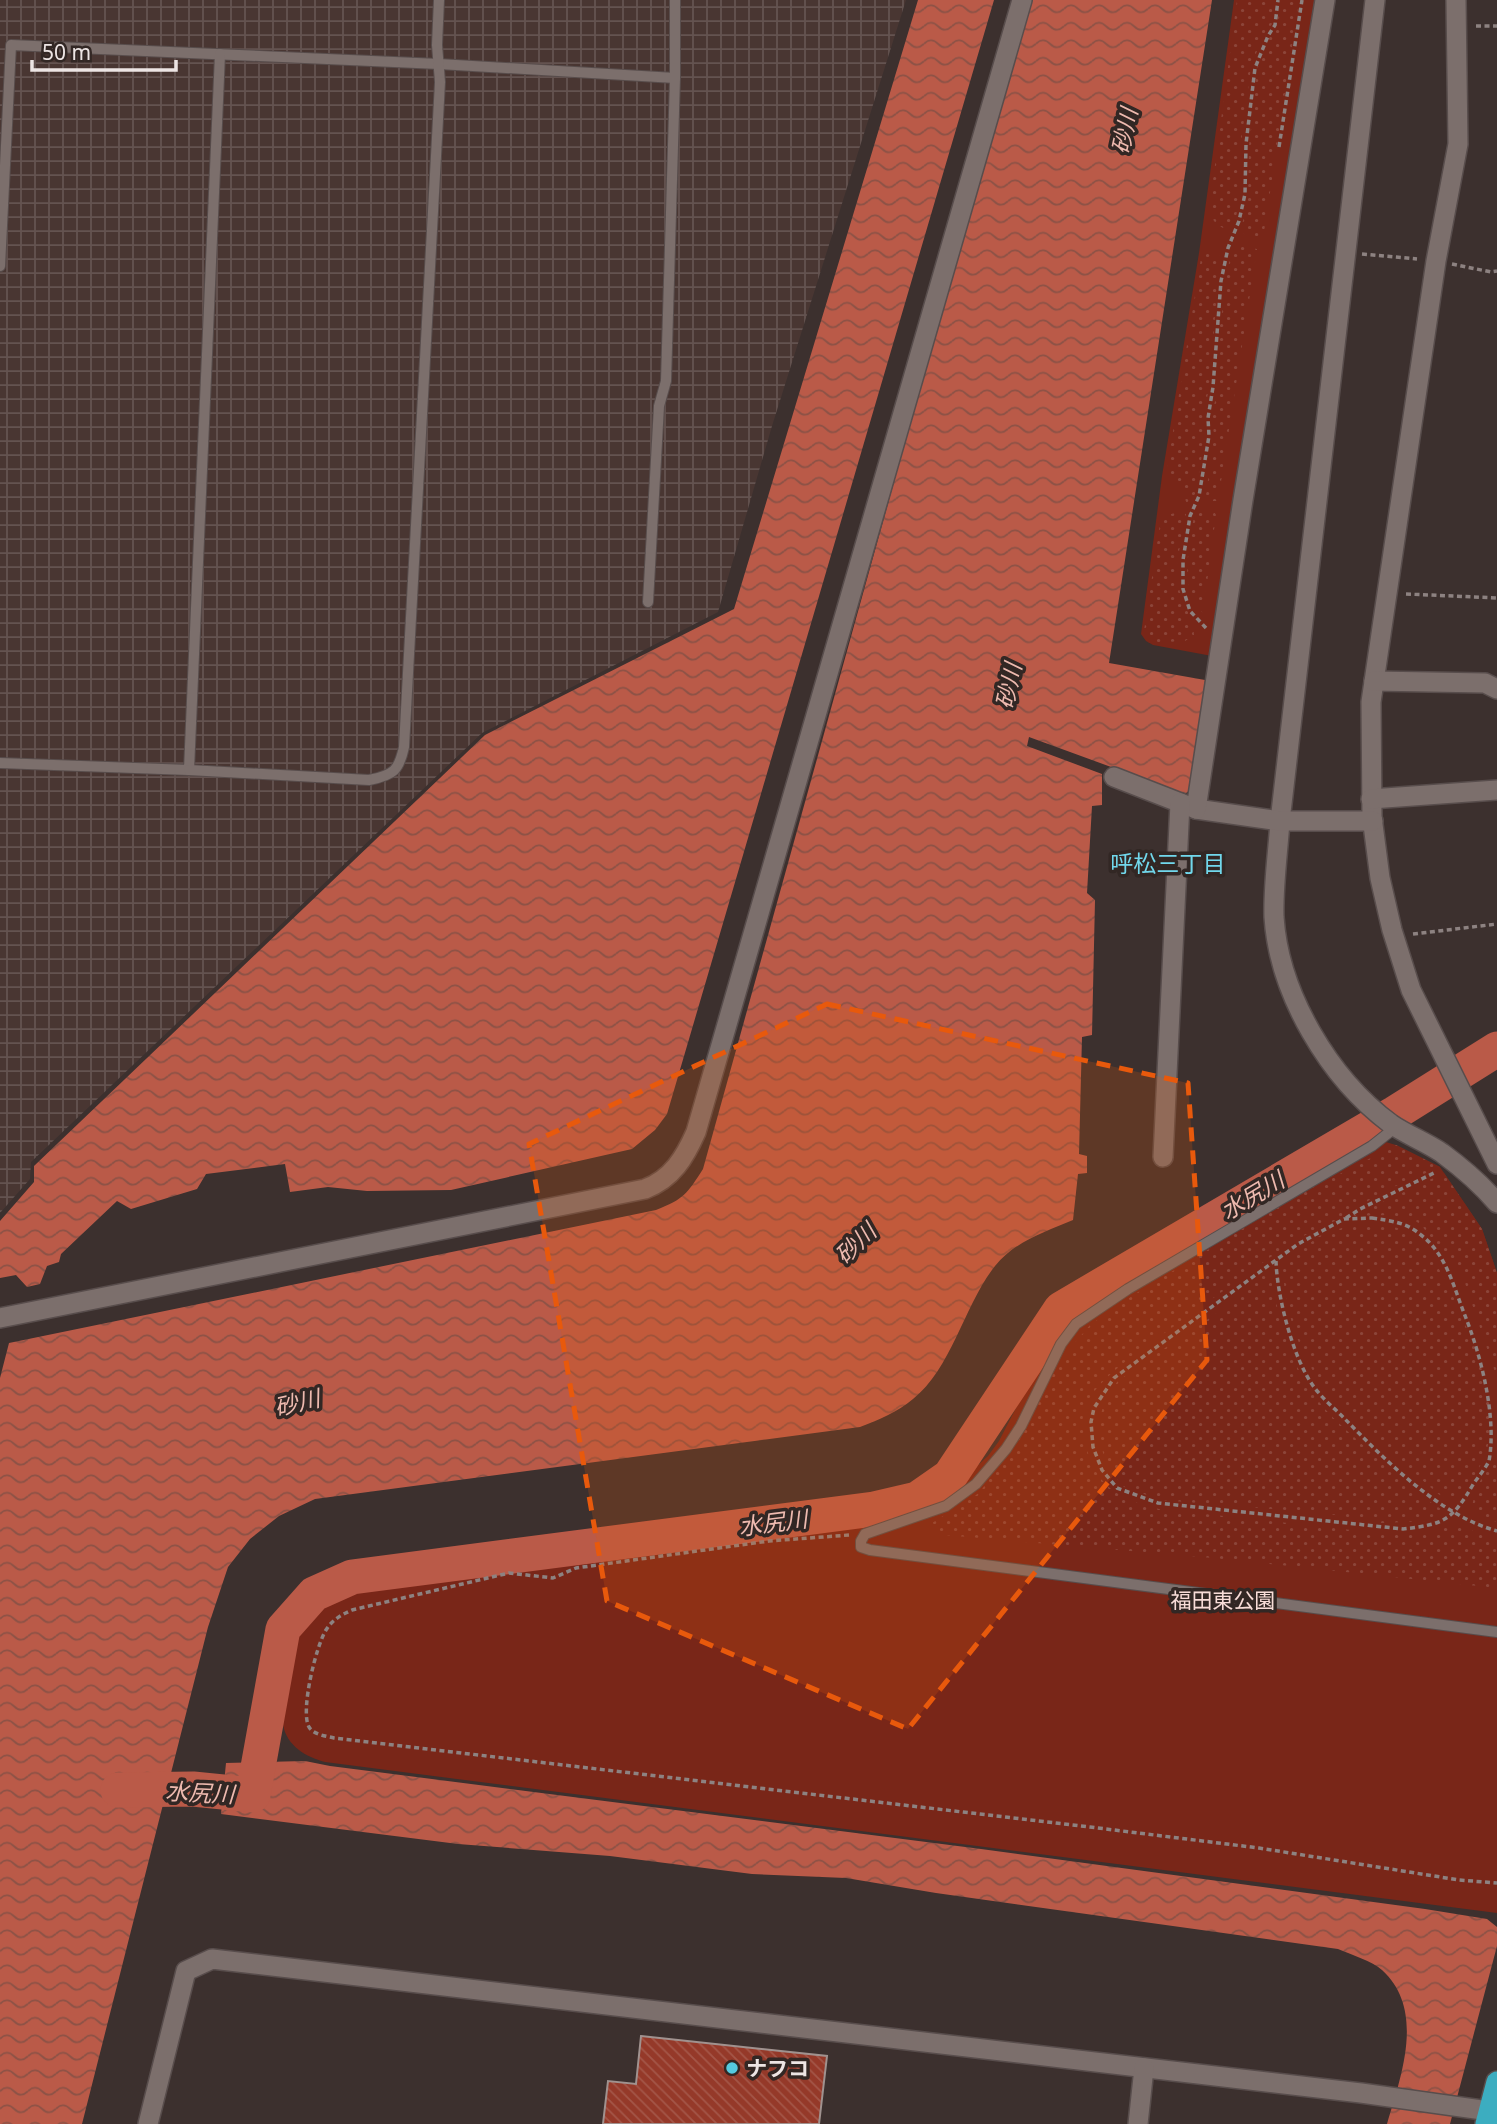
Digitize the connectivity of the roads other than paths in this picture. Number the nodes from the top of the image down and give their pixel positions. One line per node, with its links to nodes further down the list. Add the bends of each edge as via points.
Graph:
1 (439, 0): 8 (lane)
2 (675, 0): 9 (lane)
3 (1022, 0): 26 (street, via 696,1132 681,1162 645,1189)
4 (1325, 0): 19 (street)
5 (1375, 0): 20 (street)
6 (1456, 0): 12 (street, via 1458,144 1436,261)
7 (220, 54): 8 (lane); 10 (lane, via 11,45); 15 (lane)
8 (439, 64): 9 (lane); 15 (lane, via 401,764 386,777 369,780)
9 (675, 78): 11 (lane, via 666,381 659,406)
10 (0, 266)
11 (648, 602)
12 (1374, 681): 13 (street, via 1485,683); 18 (street)
13 (1497, 689)
14 (0, 763): 15 (lane)
15 (189, 770)
16 (1114, 777): 19 (street)
17 (1497, 790): 18 (street)
18 (1371, 799): 21 (street)
19 (1188, 806): 20 (street); 23 (street)
20 (1280, 821): 21 (street); 22 (street, via 1274,916 1282,967 1321,1048)
21 (1373, 821): 24 (street, via 1380,878 1411,990)
22 (1387, 1121): 25 (street, via 1441,1152); 27 (lane, via 1372,1146 1076,1324 1021,1426 975,1484 946,1506 865,1534 861,1547)
23 (1163, 1157)
24 (1497, 1164)
25 (1497, 1203)
26 (0, 1318)
27 (1497, 1633)
28 (1144, 2068): 30 (street, via 1466,2106); 31 (street, via 212,1959 186,1971); 32 (street)
29 (1497, 2082): 30 (highway)
30 (1491, 2115)
31 (148, 2124)
32 (1138, 2124)

